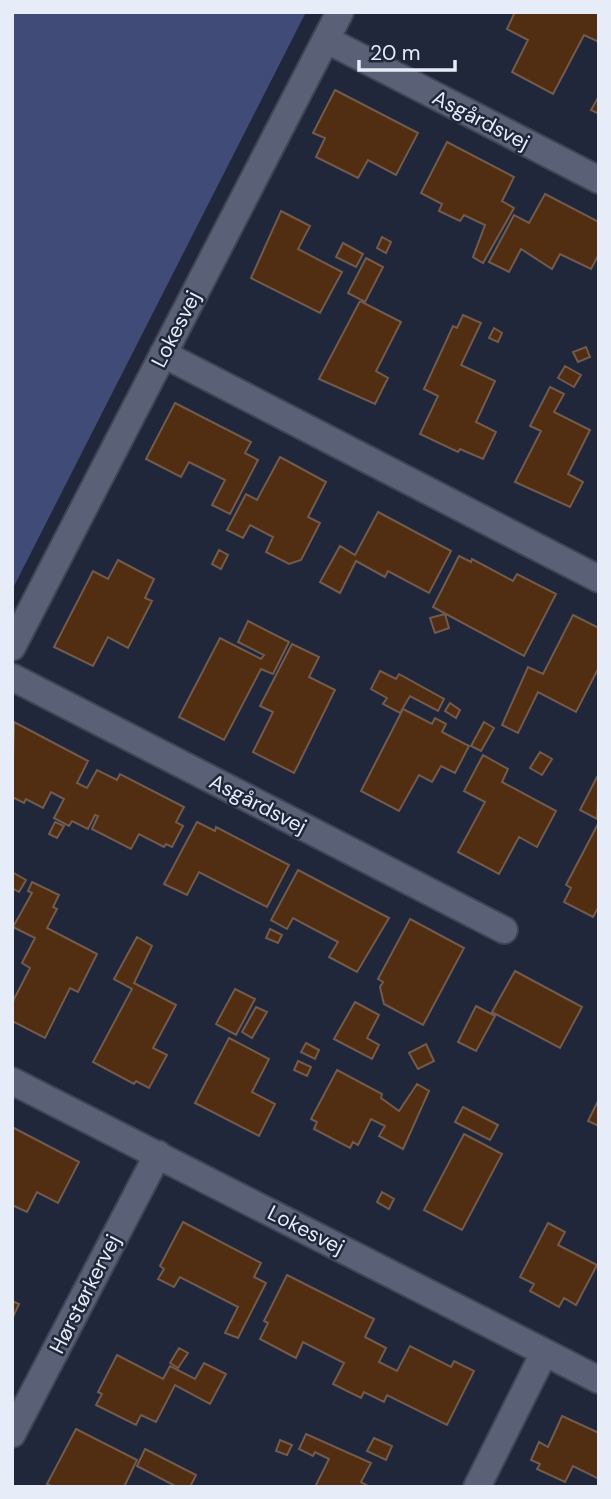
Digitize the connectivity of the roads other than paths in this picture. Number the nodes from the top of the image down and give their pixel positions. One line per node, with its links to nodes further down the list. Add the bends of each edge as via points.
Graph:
1 (340, 12): 2 (street, Lokesvej)
2 (327, 40): 3 (street, Asgårdsvej); 4 (street, Lokesvej)
3 (599, 180)
4 (163, 354): 5 (street); 6 (street, Lokesvej)
5 (599, 579)
6 (12, 647)
7 (12, 677): 8 (street, Asgårdsvej)
8 (504, 930)
9 (12, 1081): 10 (street, Lokesvej)
10 (158, 1154): 11 (street, Lokesvej); 13 (street, Hørstørkervej)
11 (544, 1353): 12 (street, Lokesvej); 14 (street)
12 (599, 1380)
13 (12, 1434)
14 (477, 1487)

